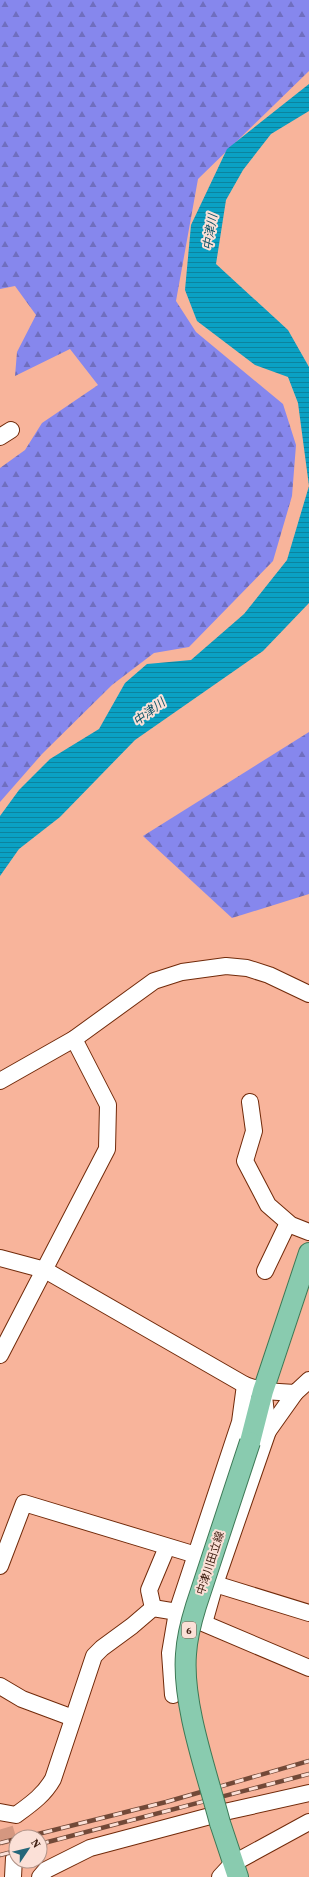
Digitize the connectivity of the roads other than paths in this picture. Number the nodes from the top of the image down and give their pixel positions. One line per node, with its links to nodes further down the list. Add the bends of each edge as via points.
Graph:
1 (309, 994): 2 (street, via 269,975 247,968 226,966 182,972 154,981)
2 (74, 1039): 3 (street); 9 (street, via 108,1105 107,1149)
3 (0, 1081)
4 (250, 1102): 5 (street, via 254,1132 245,1161 268,1205)
5 (290, 1224): 6 (street); 10 (street)
6 (309, 1232)
7 (309, 1253): 13 (main road, 中津川田立線 / 6)
8 (0, 1258): 9 (street)
9 (45, 1270): 11 (street); 13 (street)
10 (265, 1271)
11 (0, 1355)
12 (304, 1386): 13 (street); 14 (street)
13 (254, 1388): 14 (street); 16 (street, via 240,1422); 30 (main road, 中津川田立線 / 6, bridge, via 250,1442 196,1606 186,1654 187,1686 192,1716 220,1823)
14 (268, 1431): 18 (street)
15 (167, 1547): 16 (street); 17 (street, via 24,1503); 19 (street, via 148,1590)
16 (196, 1555): 20 (street)
17 (0, 1566)
18 (215, 1584): 21 (street); 22 (street)
19 (153, 1608): 20 (street); 26 (street, via 94,1656)
20 (176, 1612): 22 (street); 25 (street, via 170,1653)
21 (309, 1613)
22 (204, 1623): 23 (street)
23 (309, 1668)
24 (0, 1686): 26 (street, via 22,1699)
25 (173, 1694)
26 (73, 1718): 28 (street, via 48,1789 16,1815)
27 (309, 1793): 31 (street, via 90,1848 46,1870)
28 (2, 1815)
29 (309, 1822): 30 (street)
30 (230, 1873)
31 (40, 1877)

